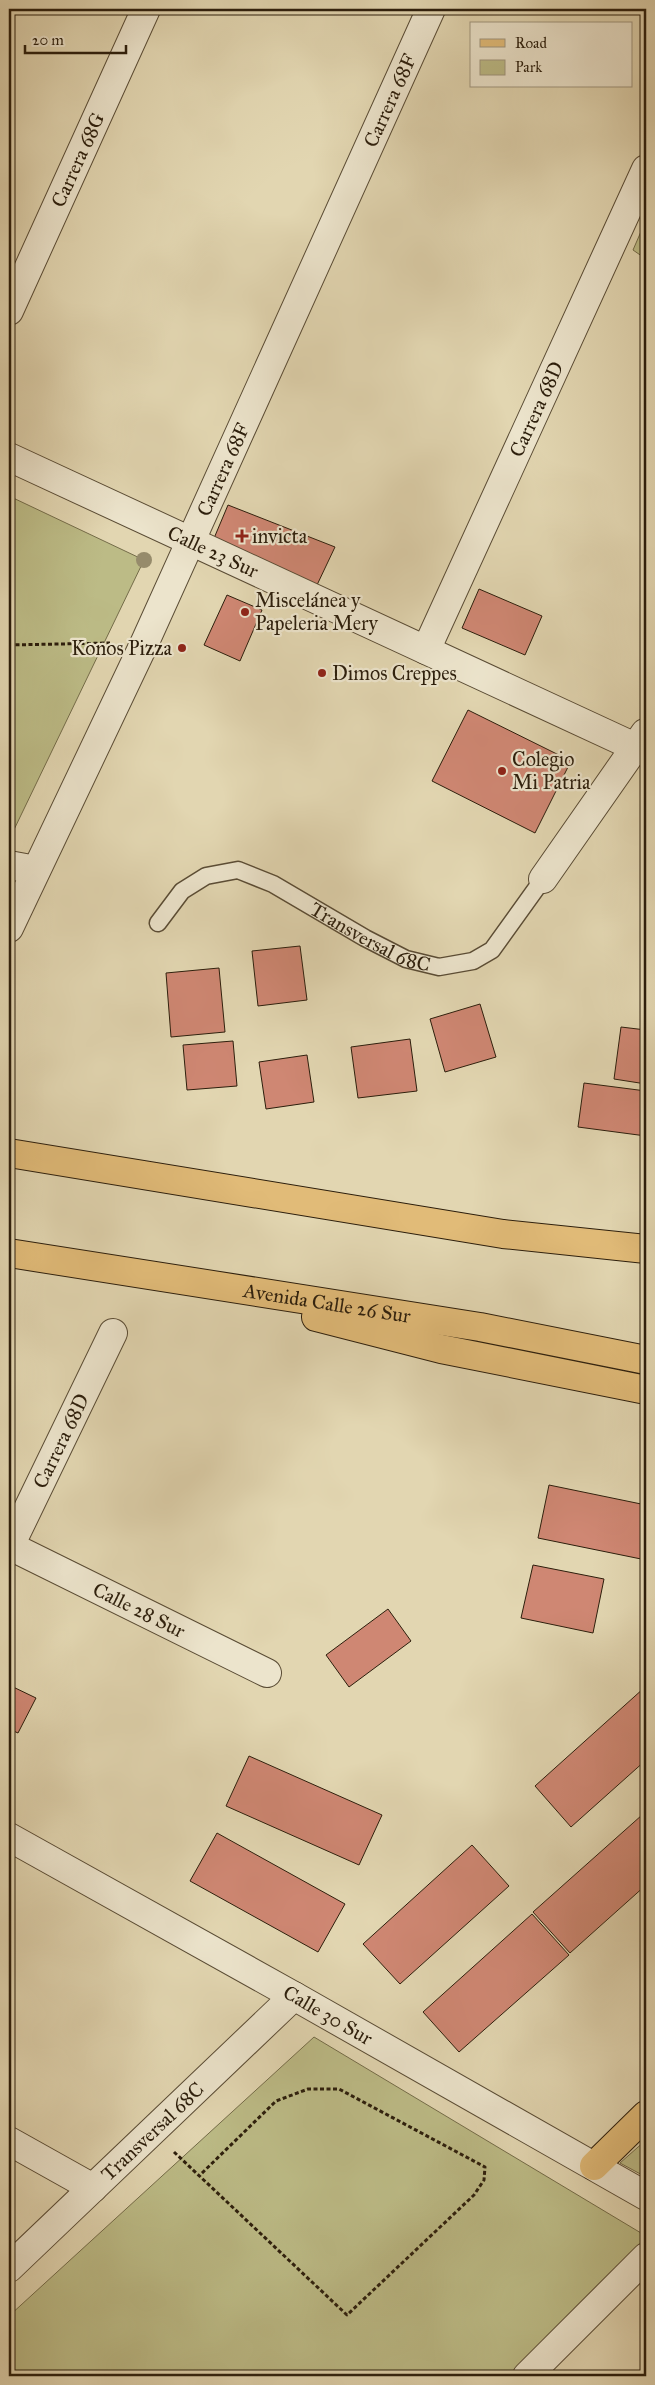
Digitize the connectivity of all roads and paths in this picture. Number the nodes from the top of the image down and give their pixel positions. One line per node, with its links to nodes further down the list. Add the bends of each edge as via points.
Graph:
1 (146, 9): 4 (street, Carrera 68G)
2 (431, 9): 6 (street, Carrera 68F)
3 (646, 169): 9 (street, Carrera 68D)
4 (9, 311)
5 (9, 457): 6 (street, Calle 23 Sur)
6 (191, 541): 7 (street, Carrera 68F); 9 (street, Calle 23 Sur)
7 (145, 642): 8 (path); 12 (street, Carrera 68F)
8 (9, 645)
9 (426, 650): 10 (street, Calle 23 Sur)
10 (641, 739): 13 (street, Transversal 68C)
11 (9, 865): 12 (street)
12 (36, 870): 15 (street, Carrera 68F)
13 (543, 879): 14 (lane, Transversal 68C, via 492,950 473,962 439,967 406,959 273,884 238,870 206,876 182,891)
14 (158, 923)
15 (9, 928)
16 (9, 1153): 17 (main road, via 503,1234)
17 (646, 1249)
18 (9, 1253): 19 (main road, Avenida Calle 26 Sur)
19 (162, 1278): 21 (main road, Avenida Calle 26 Sur, via 480,1326); 22 (main road, via 441,1349)
20 (113, 1333): 23 (street, Carrera 68D)
21 (646, 1360)
22 (646, 1390)
23 (9, 1547): 24 (street, Calle 28 Sur)
24 (267, 1673)
25 (9, 1837): 26 (street, Calle 30 Sur)
26 (294, 1996): 28 (street, Transversal 68C); 30 (street, Calle 30 Sur)
27 (646, 2115): 30 (main road)
28 (152, 2131): 31 (path); 32 (street, Transversal 68C)
29 (9, 2141): 32 (street)
30 (594, 2166): 33 (street, Calle 30 Sur)
31 (199, 2176): 31 (path, via 276,2101 308,2089 338,2089 485,2167 484,2180 474,2195 347,2315)
32 (93, 2188): 35 (street, Transversal 68C)
33 (646, 2196)
34 (646, 2257): 36 (street)
35 (9, 2268)
36 (527, 2376)

